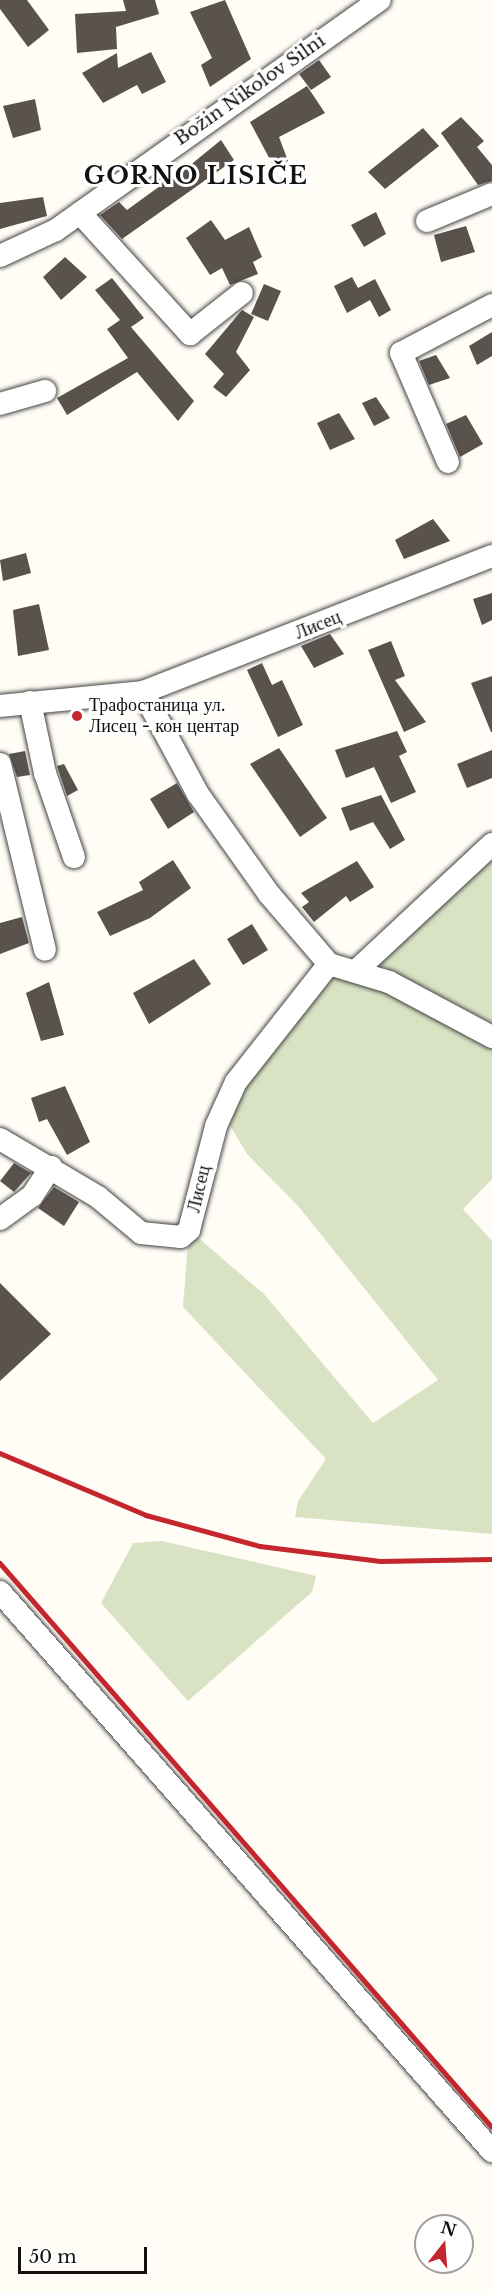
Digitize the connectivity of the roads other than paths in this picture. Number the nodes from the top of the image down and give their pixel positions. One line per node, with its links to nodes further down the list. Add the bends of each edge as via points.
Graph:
1 (380, 0): 3 (street, Božin Nikolov Silni)
2 (492, 194): 4 (street)
3 (80, 213): 5 (street, Božin Nikolov Silni); 6 (street, via 190,334)
4 (427, 221)
5 (0, 256)
6 (242, 293)
7 (492, 305): 10 (street, via 401,352)
8 (45, 391): 9 (street)
9 (0, 404)
10 (448, 462)
11 (492, 556): 12 (street, Лисец)
12 (143, 692): 13 (street, Лисец); 19 (street, via 198,794 269,894)
13 (30, 702): 14 (street, Лисец); 17 (street, via 45,773)
14 (0, 706)
15 (0, 764): 18 (street)
16 (492, 844): 20 (street)
17 (74, 857)
18 (45, 950)
19 (329, 964): 20 (street); 23 (street, Лисец, via 236,1082 210,1146 189,1230 182,1237 141,1233)
20 (357, 970): 21 (street)
21 (492, 1037)
22 (0, 1139): 23 (street, Лисец)
23 (51, 1167): 24 (street, via 32,1196)
24 (0, 1218)
25 (0, 1592): 26 (street)
26 (492, 2151)

